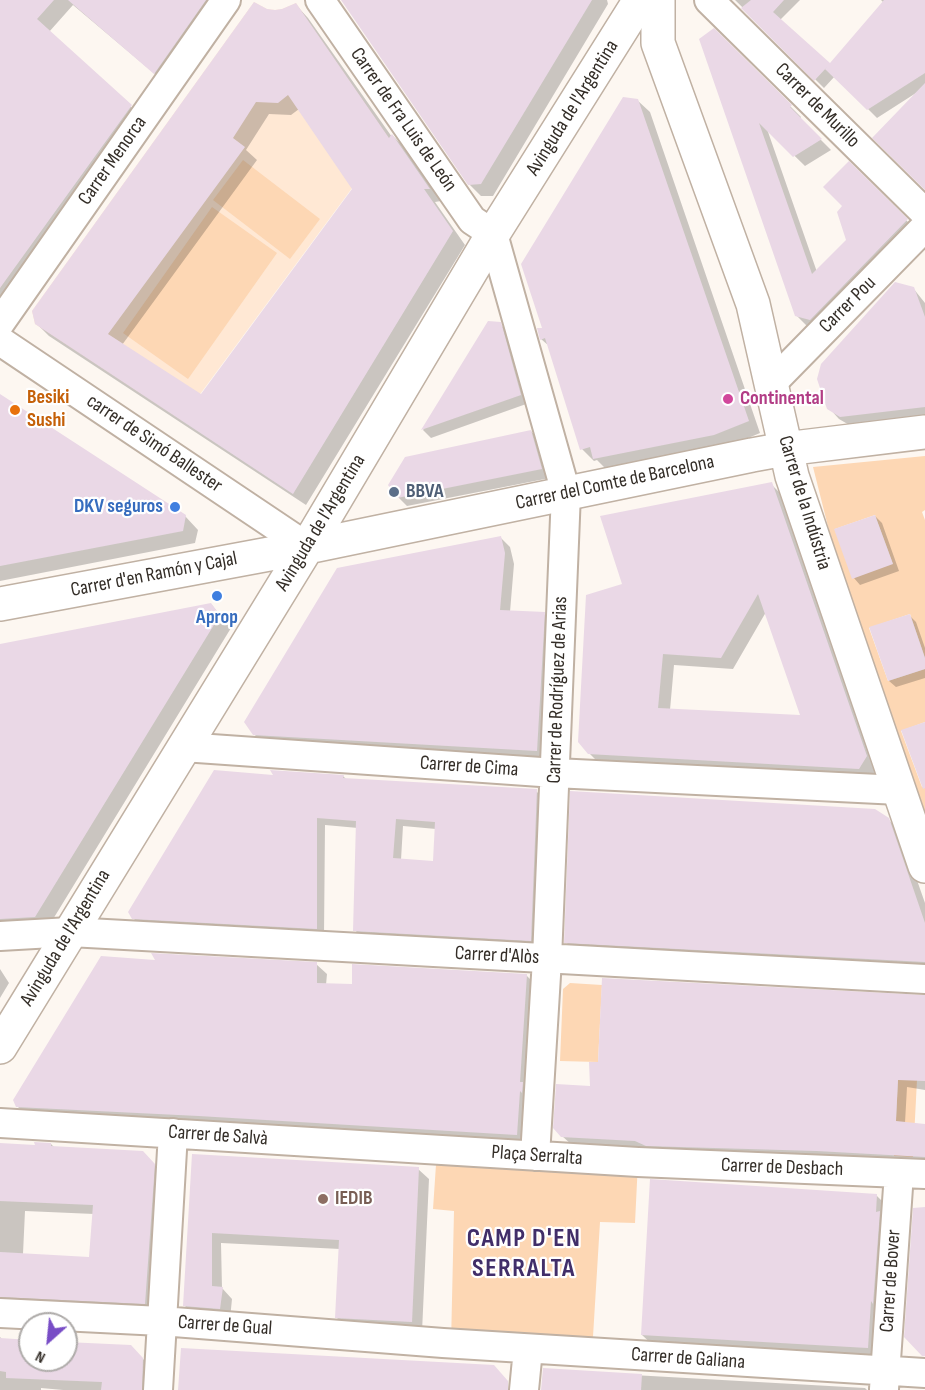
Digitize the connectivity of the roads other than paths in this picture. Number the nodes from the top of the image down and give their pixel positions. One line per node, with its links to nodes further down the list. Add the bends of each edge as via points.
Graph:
1 (226, 0): 8 (street, Carrer Menorca)
2 (320, 0): 6 (street, Carrer de Fra Luis de León, via 472,220)
3 (640, 0): 6 (street, Avinguda de l'Argentina)
4 (658, 0): 10 (street, Carrer de la Indústria, via 658,43 753,304)
5 (709, 0): 7 (street, Carrer de Murillo)
6 (493, 234): 13 (street, Carrer de Rodríguez de Arias); 14 (street, Avinguda de l'Argentina)
7 (923, 234): 10 (street, Carrer Pou)
8 (0, 323)
9 (0, 341): 14 (street, carrer de Simó Ballester)
10 (771, 384): 12 (street, Carrer de la Indústria)
11 (925, 432): 12 (street, Carrer del Comte de Barcelona)
12 (785, 449): 13 (street, Carrer del Comte de Barcelona); 18 (street, Carrer de la Indústria)
13 (566, 493): 14 (street, Carrer del Comte de Barcelona); 17 (street, Carrer de Rodríguez de Arias)
14 (308, 547): 15 (street, Carrer d'en Ramón y Cajal); 16 (street, Avinguda de l'Argentina)
15 (0, 604)
16 (183, 747): 17 (street, Carrer de Cima); 20 (street, Avinguda de l'Argentina)
17 (555, 773): 18 (street, Carrer de Cima); 22 (street, Carrer de Rodríguez de Arias)
18 (899, 790): 19 (street, Carrer de la Indústria)
19 (925, 866)
20 (70, 932): 21 (street, Carrer d'Alòs); 22 (street, Carrer d'Alòs); 24 (street, Avinguda de l'Argentina)
21 (0, 936)
22 (547, 958): 23 (street, Carrer d'Alòs); 28 (street, Carrer de Rodríguez de Arias)
23 (925, 979)
24 (0, 1047)
25 (0, 1123): 26 (street, Carrer de Salvà)
26 (173, 1133): 27 (street, Carrer de Salvà); 32 (street)
27 (437, 1150): 28 (street, Plaça Serralta)
28 (535, 1156): 29 (street, Plaça Serralta)
29 (638, 1162): 30 (street, Carrer de Desbach)
30 (912, 1173): 36 (street, Carrer de Bover)
31 (0, 1313): 32 (street, Carrer de Gual)
32 (161, 1321): 33 (street, Carrer de Gual); 37 (street)
33 (451, 1344): 34 (street, Carrer de Galiana)
34 (528, 1349): 36 (street, Carrer de Galiana); 38 (street)
35 (925, 1373): 36 (street, Carrer de Galiana)
36 (884, 1381)
37 (158, 1390)
38 (524, 1390)

